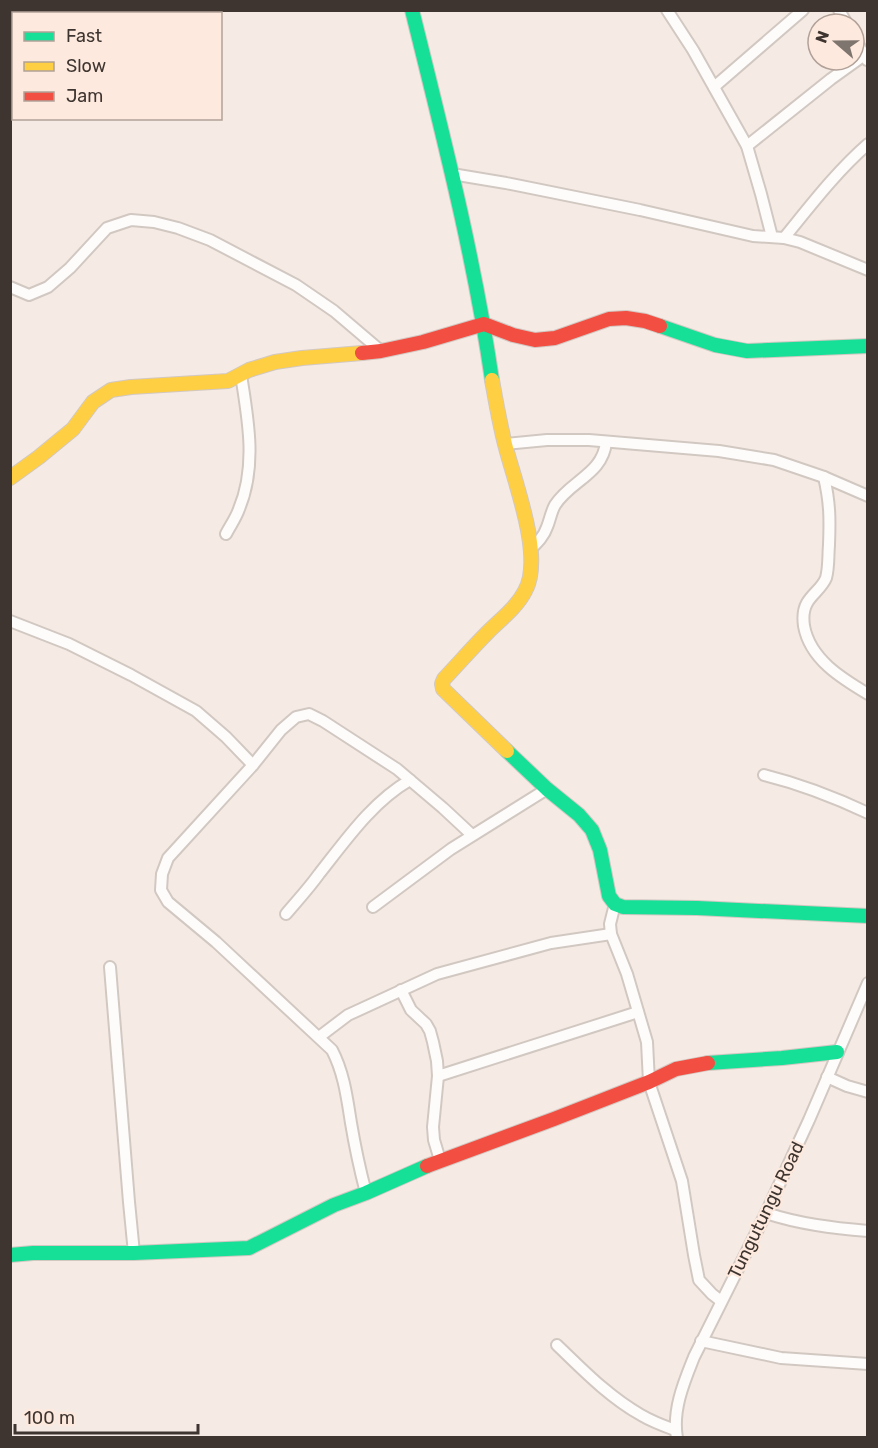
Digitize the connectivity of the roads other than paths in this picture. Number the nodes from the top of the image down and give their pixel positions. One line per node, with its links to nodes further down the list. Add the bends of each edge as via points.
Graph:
1 (412, 10): 8 (street)
2 (667, 10): 5 (street)
3 (803, 10): 5 (street)
4 (843, 72): 7 (street)
5 (714, 87): 7 (street)
6 (867, 144): 10 (street, via 828,183)
7 (747, 146): 9 (street)
8 (452, 174): 9 (street); 13 (street)
9 (772, 237): 10 (street)
10 (784, 238): 11 (street)
11 (867, 270)
12 (10, 287): 15 (street, via 30,295 70,268 107,228 131,220 154,222 210,240 296,285)
13 (484, 324): 14 (street, via 536,340 555,338 609,319 627,318 747,351); 15 (street); 18 (street)
14 (867, 346)
15 (381, 351): 16 (street, via 275,362)
16 (241, 375): 20 (street, via 228,381 111,390 93,402 73,429); 22 (street, via 250,457 239,510)
17 (606, 442): 18 (street, via 547,440); 19 (street, via 719,451 774,460); 23 (street, via 600,462 554,506 544,534)
18 (506, 444): 23 (street)
19 (824, 477): 21 (street); 25 (street, via 829,499 829,562 822,586 806,604 806,638 825,664)
20 (10, 478)
21 (867, 496)
22 (226, 534)
23 (531, 549): 29 (street, via 531,575 518,603 442,684)
24 (10, 621): 26 (street, via 131,675 196,711)
25 (867, 694)
26 (253, 765): 28 (street, via 280,730 296,717 309,714); 41 (street, via 168,858 160,890 168,902)
27 (764, 775): 30 (street, via 797,783)
28 (410, 780): 31 (street); 34 (street, via 366,817)
29 (547, 789): 31 (street); 32 (street, via 592,830 609,896)
30 (867, 813)
31 (472, 835): 33 (street)
32 (615, 904): 35 (street); 36 (street)
33 (373, 907)
34 (286, 914)
35 (867, 916)
36 (611, 934): 39 (street, via 530,948 437,974); 40 (street)
37 (110, 966): 51 (street)
38 (867, 984): 42 (street, Tungutungu Road)
39 (401, 990): 41 (street, via 348,1015); 43 (street, via 411,1010 430,1031)
40 (638, 1012): 43 (street); 45 (street, via 647,1042)
41 (319, 1037): 48 (street, via 339,1063)
42 (837, 1052): 44 (street, Tungutungu Road); 45 (street, via 710,1063 676,1069)
43 (438, 1076): 47 (street, via 433,1126)
44 (827, 1077): 46 (street); 49 (street, Tungutungu Road)
45 (649, 1082): 47 (street); 53 (street, via 682,1181 699,1280)
46 (867, 1092)
47 (440, 1160): 48 (street)
48 (366, 1193): 51 (street, via 249,1248)
49 (766, 1213): 50 (street, via 816,1226); 53 (street, Tungutungu Road)
50 (867, 1231)
51 (134, 1253): 52 (street)
52 (10, 1255)
53 (722, 1301): 54 (street, Tungutungu Road)
54 (701, 1341): 56 (street, via 781,1358); 57 (street, Tungutungu Road, via 676,1411)
55 (557, 1345): 57 (street, via 626,1405)
56 (867, 1364)
57 (676, 1434)

